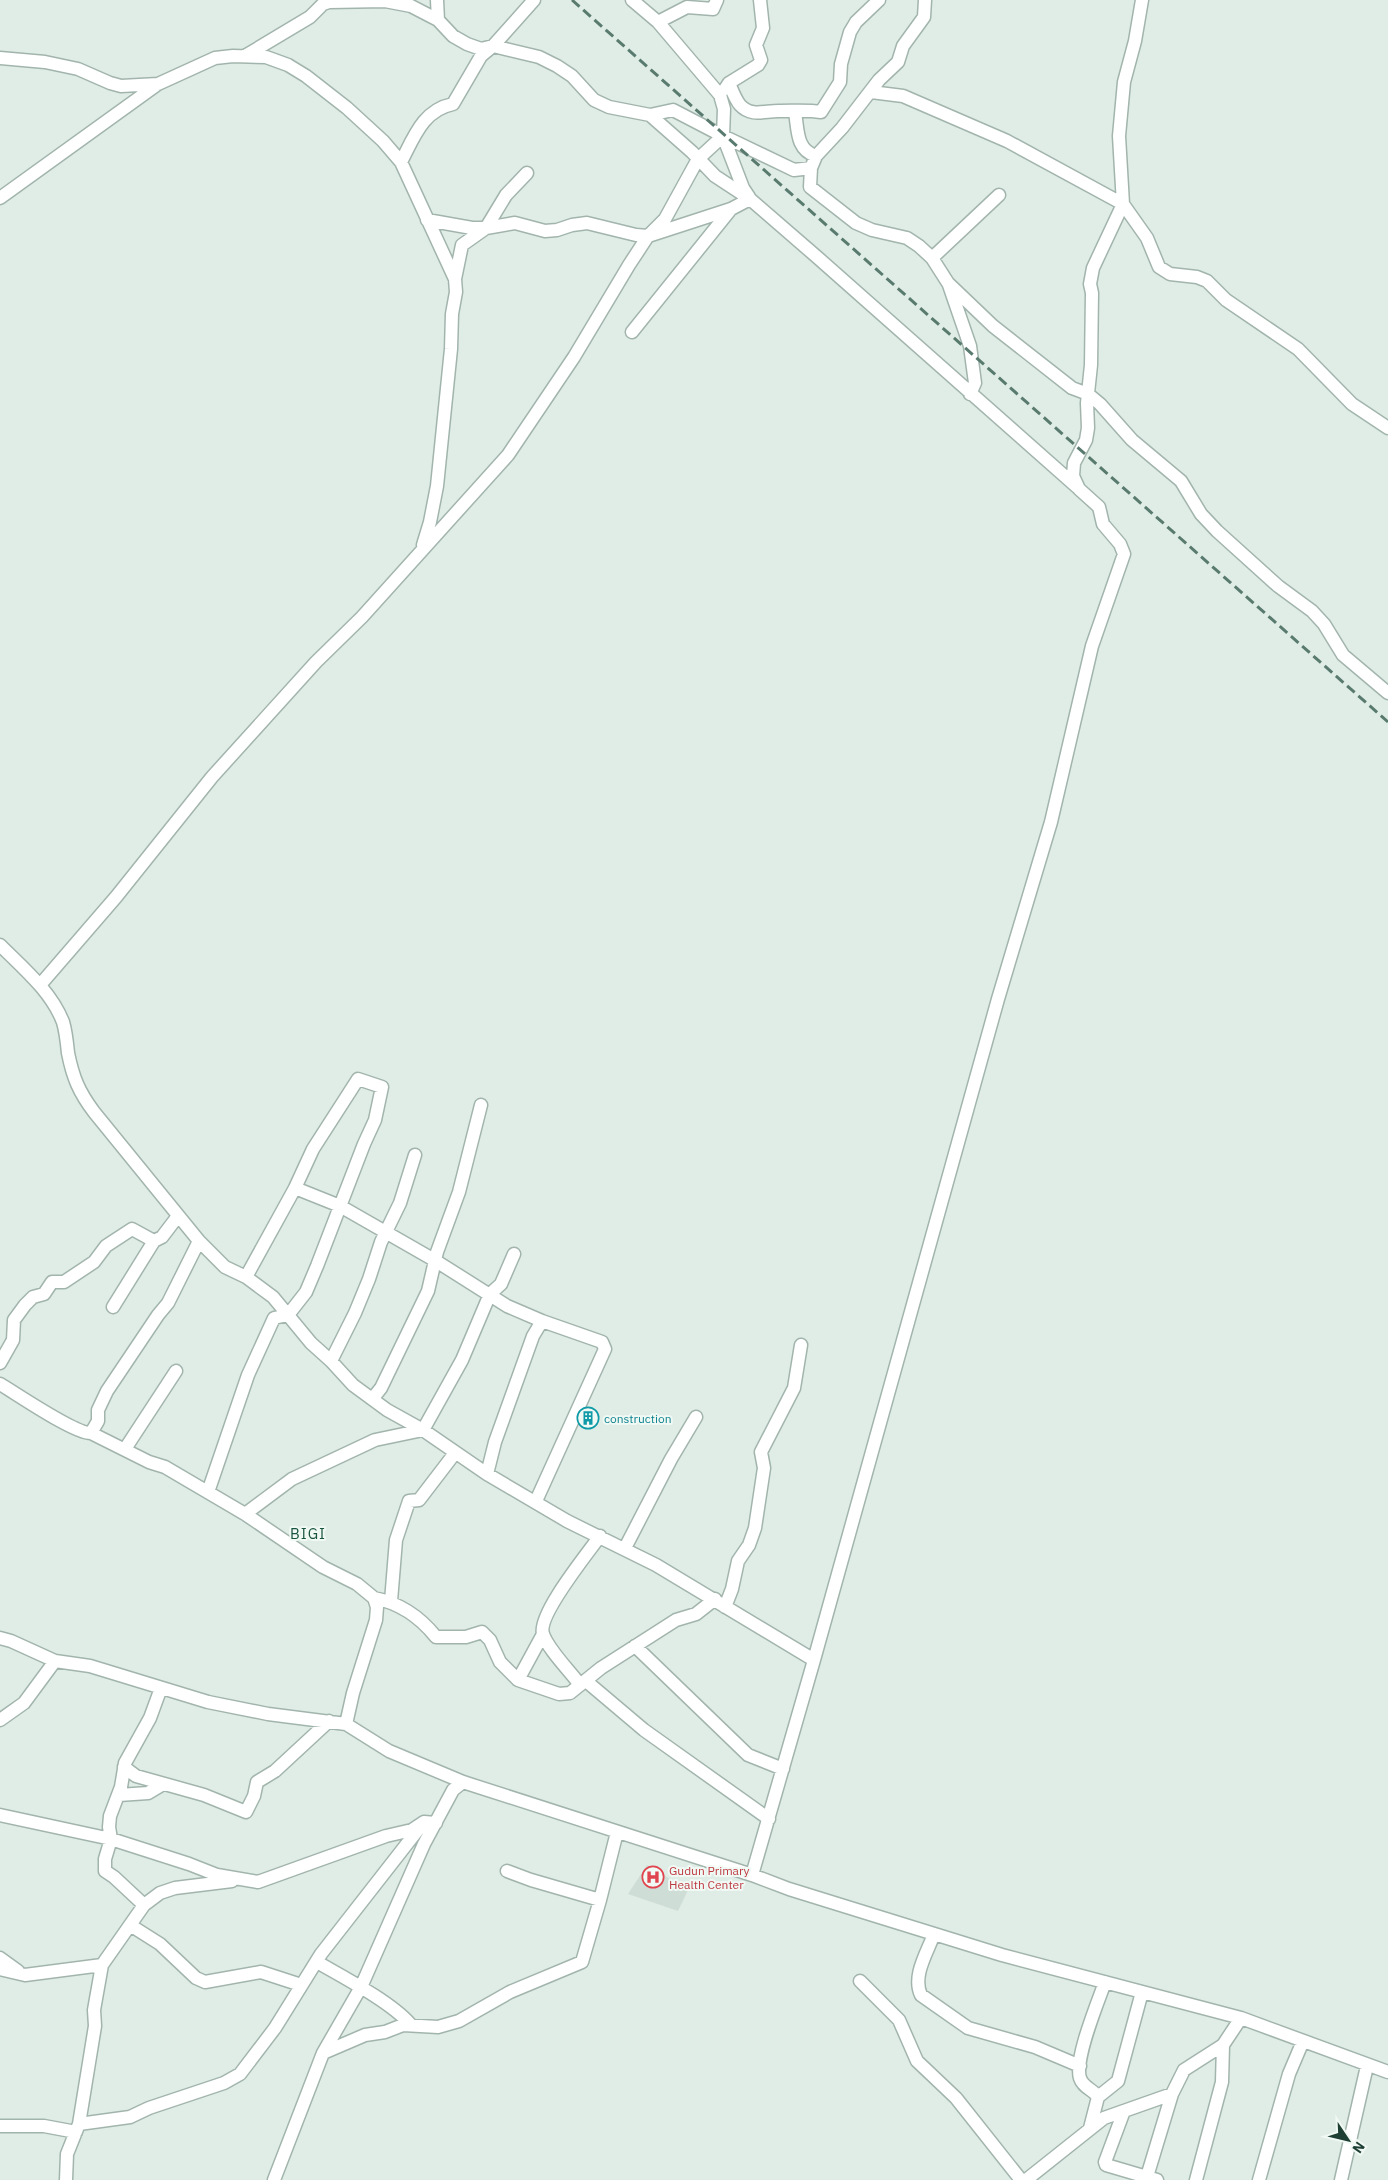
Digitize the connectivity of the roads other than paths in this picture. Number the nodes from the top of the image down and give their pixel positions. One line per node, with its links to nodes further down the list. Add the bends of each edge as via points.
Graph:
1 (437, 0): 9 (street)
2 (534, 0): 11 (street)
3 (632, 0): 10 (street)
4 (717, 0): 10 (street, via 713,9 687,7)
5 (760, 0): 14 (street, via 763,28 756,45 761,60)
6 (879, 0): 18 (street, via 850,32 841,64 840,82 821,112)
7 (925, 0): 16 (street, via 924,17 903,46 898,62)
8 (1142, 0): 28 (street, via 1124,82 1119,136)
9 (438, 20): 11 (street, via 453,36 467,44 481,49); 12 (street, via 426,12 399,3 329,2)
10 (658, 22): 17 (street)
11 (492, 46): 19 (street, via 539,57 557,66 572,76 594,100 609,107); 22 (street, via 481,56 453,104 429,115)
12 (245, 56): 15 (street, via 215,58); 22 (street, via 266,57 306,76 370,127)
13 (0, 58): 15 (street, via 78,69 120,86)
14 (729, 83): 17 (street); 18 (street, via 738,103 745,109 759,114 780,110)
15 (158, 84): 26 (street)
16 (871, 92): 23 (street); 28 (street, via 903,96 1006,142)
17 (720, 95): 20 (street, via 724,109)
18 (795, 112): 23 (street, via 802,148)
19 (650, 115): 20 (street, via 673,110); 21 (street)
20 (724, 136): 21 (street); 23 (street, via 794,170); 27 (street)
21 (698, 159): 27 (street, via 715,176); 32 (street, via 665,219)
22 (401, 162): 30 (street)
23 (813, 162): 33 (street, via 810,187 856,223 907,238)
24 (527, 173): 31 (street, via 506,195)
25 (999, 196): 33 (street)
26 (0, 198)
27 (750, 199): 29 (street); 37 (street)
28 (1123, 204): 38 (street, via 1093,268 1090,284); 39 (street, via 1147,238 1159,267 1170,274 1207,280 1226,300 1298,349 1352,404)
29 (731, 210): 32 (street); 36 (street)
30 (427, 220): 31 (street); 34 (street)
31 (486, 228): 32 (street, via 515,223 545,231 587,223); 34 (street, via 462,245)
32 (648, 236): 41 (street, via 574,357 508,455)
33 (932, 258): 35 (street)
34 (455, 280): 41 (street, via 437,486 426,538)
35 (948, 283): 37 (street, via 970,346 975,383); 38 (street, via 993,326 1072,388)
36 (632, 332)
37 (970, 394): 40 (street)
38 (1088, 394): 40 (street, via 1086,440 1074,463); 42 (street, via 1132,440 1181,481 1201,514 1217,531 1278,586 1312,611 1324,624 1342,655)
39 (1388, 428)
40 (1079, 489): 84 (street, via 1100,507 1103,524 1124,554 1092,646 1051,822 995,1009)
41 (420, 551): 44 (street, via 212,777)
42 (1388, 693)
43 (0, 945): 44 (street)
44 (40, 985): 49 (street, via 63,1023 80,1093)
45 (481, 1105): 54 (street, via 459,1192)
46 (415, 1155): 50 (street, via 400,1203)
47 (295, 1188): 48 (street); 48 (street, via 313,1149 358,1079 382,1086 375,1120); 55 (street)
48 (340, 1206): 50 (street); 58 (street, via 306,1292)
49 (178, 1216): 51 (street); 52 (street)
50 (385, 1232): 54 (street); 61 (street, via 355,1313)
51 (154, 1241): 57 (street); 62 (street, via 132,1229 106,1246 94,1262 64,1282 52,1282 44,1294 33,1297 14,1320 13,1340)
52 (199, 1241): 55 (street, via 225,1267); 68 (street, via 168,1303 107,1391)
53 (514, 1254): 56 (street, via 502,1284)
54 (436, 1261): 56 (street); 65 (street, via 428,1291 381,1388)
55 (246, 1277): 58 (street, via 272,1297)
56 (490, 1294): 59 (street, via 507,1306); 67 (street, via 462,1360)
57 (113, 1307)
58 (288, 1315): 61 (street); 72 (street, via 274,1318 248,1375)
59 (542, 1321): 71 (street, via 533,1336 494,1442); 73 (street, via 602,1342 605,1349)
60 (801, 1345): 80 (street, via 794,1388 761,1452 764,1468 755,1528 738,1561)
61 (331, 1360): 65 (street, via 353,1385)
62 (0, 1363)
63 (176, 1371): 69 (street)
64 (0, 1384): 68 (street, via 67,1424)
65 (373, 1398): 67 (street, via 387,1410)
66 (696, 1417): 76 (street)
67 (423, 1430): 70 (street); 74 (street, via 375,1440 292,1480)
68 (91, 1433): 69 (street)
69 (125, 1450): 72 (street, via 165,1467)
70 (455, 1454): 71 (street); 79 (street, via 419,1500 410,1501 396,1540)
71 (487, 1474): 73 (street)
72 (208, 1492): 74 (street)
73 (536, 1501): 75 (street, via 567,1521)
74 (245, 1514): 77 (street)
75 (600, 1536): 76 (street); 81 (street, via 558,1594 543,1626)
76 (625, 1548): 78 (street)
77 (374, 1598): 79 (street); 91 (street, via 376,1620)
78 (715, 1599): 80 (street); 83 (street, via 696,1614 676,1620)
79 (391, 1601): 86 (street, via 422,1620 436,1637 466,1637 482,1632 490,1640 500,1662)
80 (725, 1607): 84 (street)
81 (543, 1634): 86 (street); 87 (street, via 577,1681)
82 (0, 1638): 85 (street)
83 (635, 1646): 87 (street); 93 (street, via 748,1755)
84 (814, 1660): 93 (street)
85 (56, 1661): 88 (street, via 90,1666); 89 (street, via 24,1703)
86 (518, 1680): 87 (street, via 559,1694 570,1693)
87 (584, 1682): 98 (street, via 644,1730)
88 (162, 1688): 90 (street, via 234,1708); 92 (street)
89 (0, 1720)
90 (329, 1722): 91 (street); 95 (street, via 275,1771 257,1782 246,1812 204,1795)
91 (346, 1724): 94 (street, via 389,1751)
92 (124, 1768): 95 (street, via 136,1776); 96 (street)
93 (783, 1769): 98 (street)
94 (463, 1782): 99 (street, via 453,1790); 100 (street)
95 (163, 1784): 96 (street, via 148,1793)
96 (119, 1795): 101 (street, via 108,1826)
97 (0, 1815): 101 (street)
98 (769, 1819): 103 (street)
99 (430, 1823): 104 (street, via 258,1882); 110 (street); 117 (street, via 424,1844)
100 (617, 1832): 103 (street); 105 (street)
101 (111, 1839): 104 (street, via 217,1876); 106 (street, via 105,1871)
102 (507, 1871): 105 (street)
103 (752, 1875): 108 (street)
104 (239, 1879): 106 (street, via 175,1888 160,1893)
105 (600, 1900): 120 (street, via 582,1962 510,1992 459,2022 438,2027)
106 (144, 1905): 107 (street)
107 (130, 1925): 111 (street); 116 (street, via 160,1944 196,1978 205,1982 261,1972)
108 (934, 1934): 115 (street); 124 (street, via 918,1976 917,1986 921,1995 968,2028 1035,2047)
109 (0, 1958): 113 (street)
110 (316, 1962): 116 (street); 117 (street)
111 (102, 1966): 113 (street); 131 (street)
112 (0, 1969): 113 (street)
113 (25, 1975)
114 (860, 1981): 137 (street, via 899,2020 917,2061 956,2098)
115 (1105, 1982): 118 (street); 124 (street, via 1082,2048)
116 (301, 1985): 131 (street, via 275,2028 240,2074 224,2083 130,2117)
117 (360, 1987): 120 (street); 123 (street)
118 (1142, 1992): 119 (street); 128 (street, via 1118,2081)
119 (1241, 2018): 121 (street); 122 (street)
120 (410, 2024): 123 (street, via 365,2035)
121 (1303, 2041): 125 (street); 140 (street, via 1289,2074)
122 (1223, 2045): 127 (street, via 1184,2070); 139 (street, via 1222,2082)
123 (323, 2053): 136 (street)
124 (1080, 2066): 128 (street, via 1083,2083)
125 (1367, 2066): 126 (street); 141 (street)
126 (1388, 2072)
127 (1172, 2094): 129 (street); 134 (street)
128 (1098, 2097): 132 (street)
129 (1124, 2111): 132 (street, via 1104,2118); 134 (street, via 1106,2165)
130 (0, 2126): 131 (street)
131 (77, 2128): 133 (street, via 67,2154)
132 (1090, 2128): 138 (street)
133 (66, 2176): 135 (street)
134 (1150, 2179)
135 (78, 2180)
136 (274, 2180)
137 (1021, 2180)
138 (1026, 2180)
139 (1196, 2180)
140 (1259, 2180)
141 (1340, 2180)

